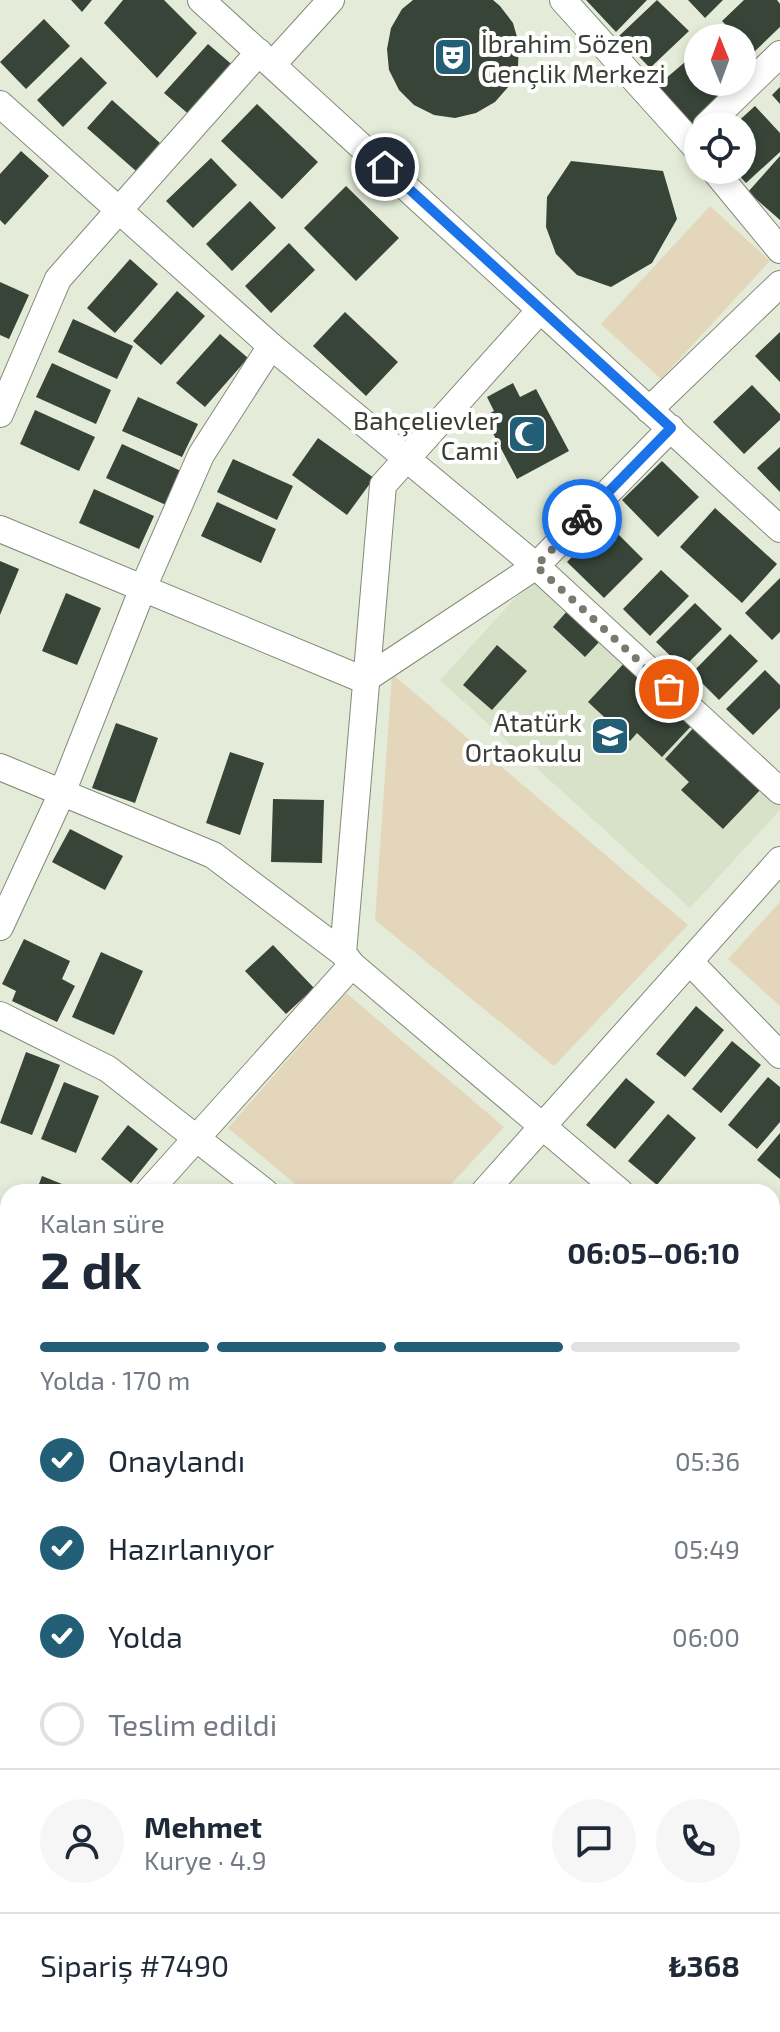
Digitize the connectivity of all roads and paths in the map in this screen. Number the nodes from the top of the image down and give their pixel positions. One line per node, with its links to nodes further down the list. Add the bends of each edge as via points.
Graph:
1 (201, 0): 5 (street)
2 (331, 0): 5 (street)
3 (563, 0): 8 (street)
4 (780, 54): 7 (street)
5 (266, 58): 10 (street); 13 (street)
6 (0, 104): 10 (street)
7 (723, 112)
8 (684, 124)
9 (726, 184): 11 (street)
10 (118, 209): 14 (street); 16 (street, via 58,279)
11 (780, 250)
12 (780, 284): 15 (street)
13 (540, 310): 15 (street); 18 (street)
14 (271, 346): 18 (street); 22 (street, via 201,455)
15 (649, 410): 17 (street)
16 (0, 414)
17 (671, 428): 20 (street); 21 (street)
18 (404, 459): 21 (street); 23 (street, via 383,485)
19 (0, 529): 22 (street)
20 (780, 529)
21 (536, 566): 23 (street); 25 (street)
22 (143, 588): 23 (street); 26 (street)
23 (364, 680): 29 (street)
24 (0, 767): 26 (street)
25 (780, 791)
26 (62, 793): 28 (street); 29 (street, via 213,855)
27 (780, 860): 30 (street)
28 (0, 927)
29 (348, 959): 33 (street); 34 (street)
30 (690, 962): 32 (street); 33 (street)
31 (0, 1015): 34 (street, via 108,1069)
32 (780, 1055)
33 (542, 1128): 37 (street); 38 (street)
34 (198, 1137): 35 (street); 36 (street)
35 (155, 1184)
36 (255, 1184)
37 (491, 1184)
38 (610, 1184)

